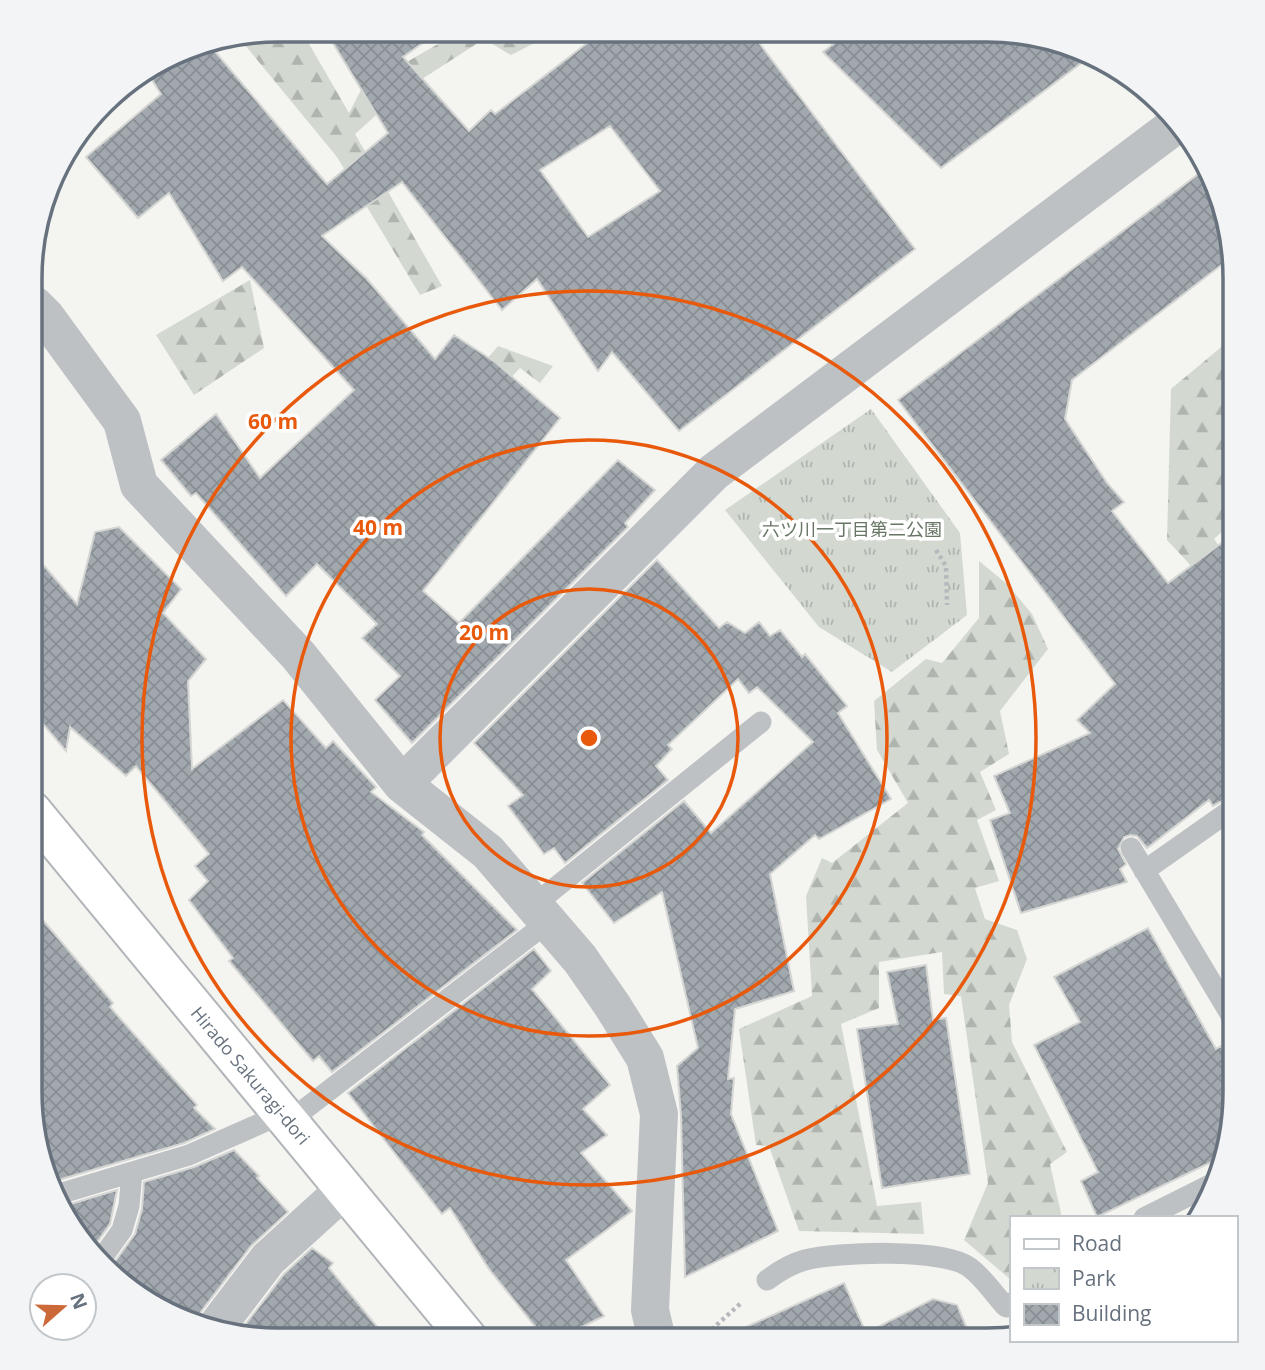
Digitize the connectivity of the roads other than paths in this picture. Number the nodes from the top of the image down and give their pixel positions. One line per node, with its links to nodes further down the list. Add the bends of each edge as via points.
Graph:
1 (1170, 130): 4 (street, via 714,472)
2 (42, 314): 4 (street, via 122,421 139,485 298,656)
3 (761, 722): 9 (lane)
4 (402, 784): 9 (street, via 488,852)
5 (1222, 816): 8 (lane)
6 (43, 824): 11 (main road, Hirado Sakuragi-dori)
7 (1131, 848): 8 (lane)
8 (1144, 870): 10 (lane)
9 (541, 914): 11 (lane); 22 (street, via 612,1004 645,1058 654,1088 659,1114 650,1310)
10 (1222, 1000)
11 (285, 1118): 12 (lane); 14 (main road, Hirado Sakuragi-dori)
12 (132, 1173): 15 (lane); 17 (lane, via 122,1230)
13 (1201, 1189): 16 (lane)
14 (344, 1190): 20 (street, via 268,1259); 21 (main road, Hirado Sakuragi-dori)
15 (65, 1192)
16 (1148, 1216)
17 (106, 1253)
18 (767, 1280): 19 (lane, via 786,1266 831,1256 930,1255 968,1266 1006,1307)
19 (1010, 1304)
20 (221, 1320)
21 (458, 1327)
22 (654, 1327)

